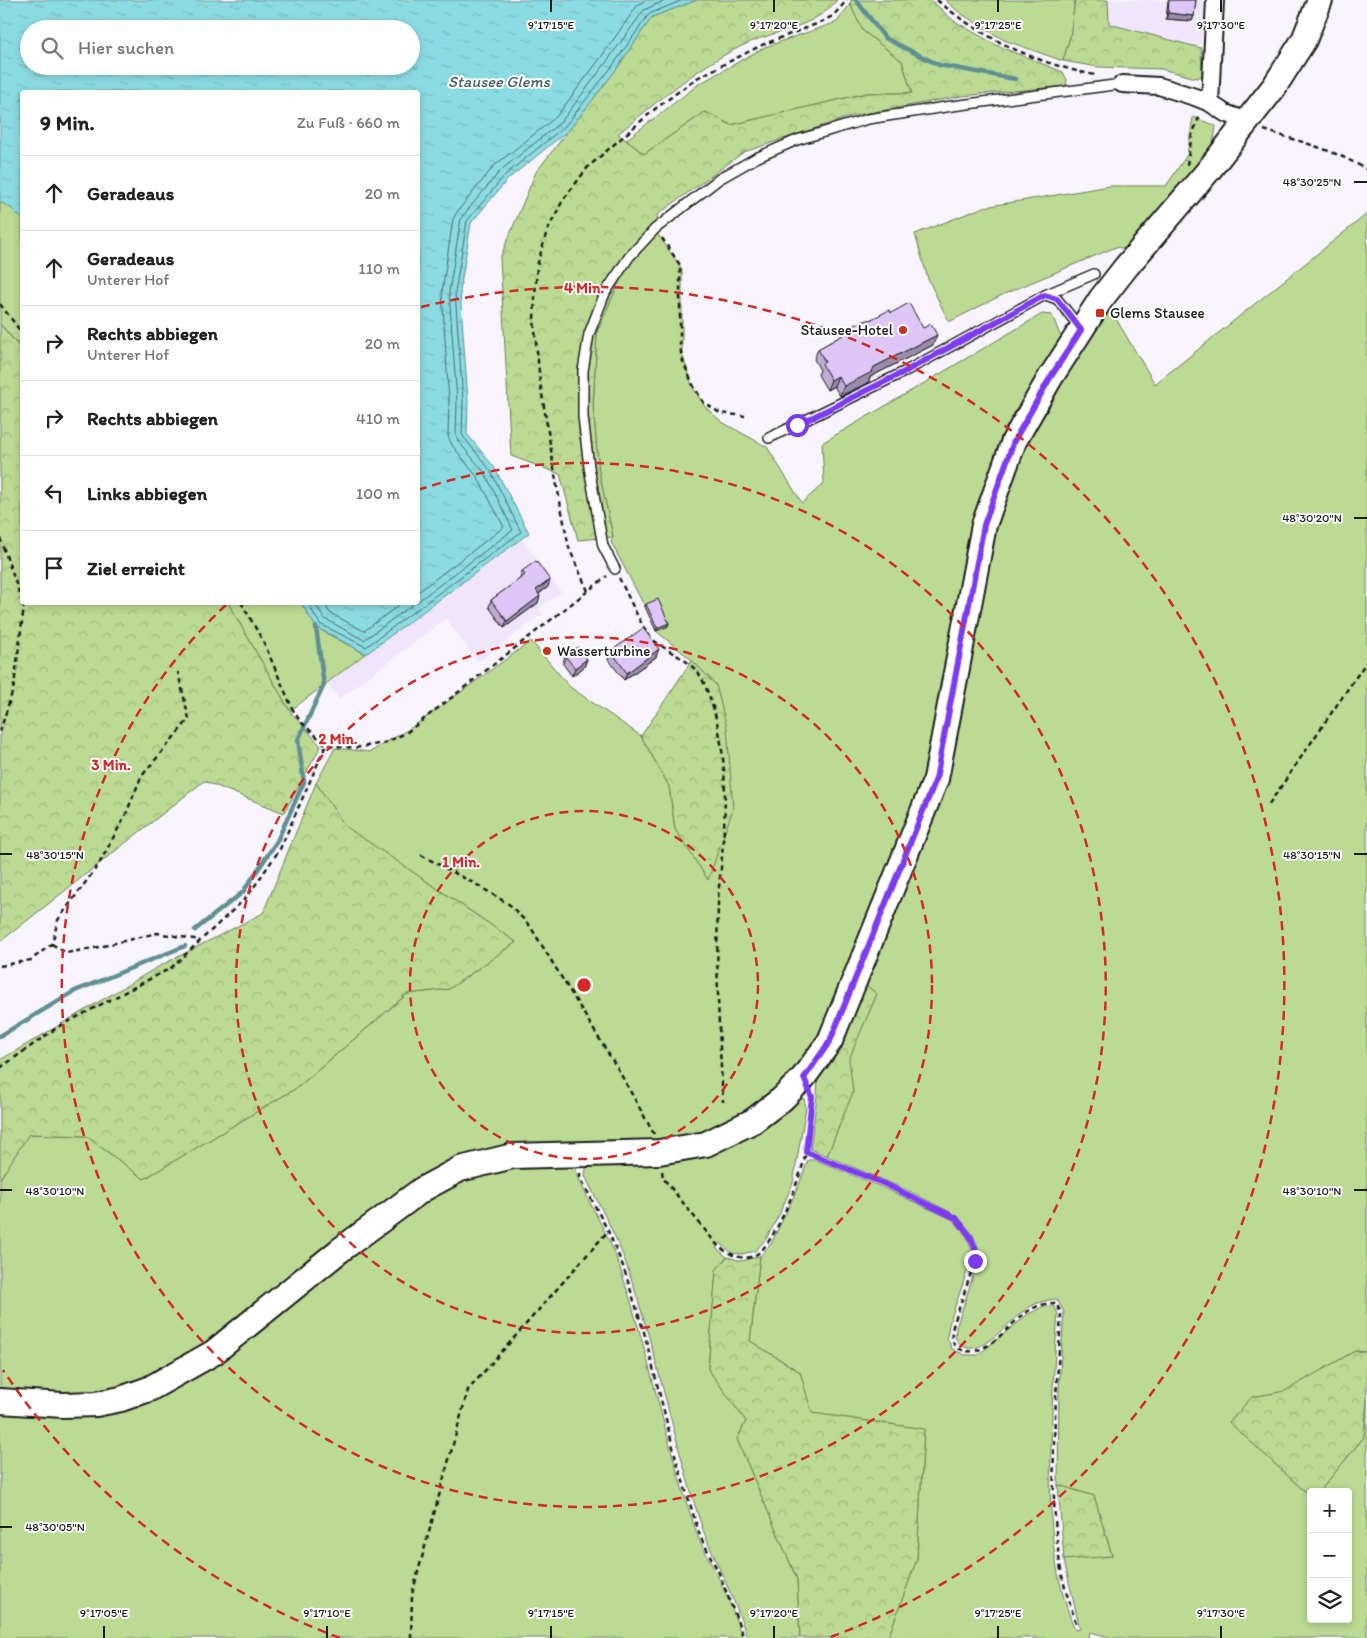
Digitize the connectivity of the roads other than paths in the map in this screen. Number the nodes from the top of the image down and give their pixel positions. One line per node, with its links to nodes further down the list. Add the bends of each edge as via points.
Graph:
1 (1215, 0): 4 (street)
2 (1320, 0): 5 (street, via 1304,40 1274,87)
3 (1122, 84): 4 (street, via 1160,86); 10 (lane, via 868,119 797,140 719,179 656,229 629,257 605,293 588,334 583,371 583,417 590,467 603,546)
4 (1210, 103): 5 (street)
5 (1247, 121): 8 (street, via 1126,267)
6 (1094, 274): 7 (lane)
7 (1045, 295): 8 (lane, via 1057,299); 9 (lane, via 904,372)
8 (1081, 330): 11 (street, via 1014,441 984,525 936,779 830,1041 804,1078 753,1121 706,1144 659,1152 513,1156 468,1166 422,1189 213,1353 149,1389 96,1404)
9 (769, 438)
10 (615, 569)
11 (0, 1400)

